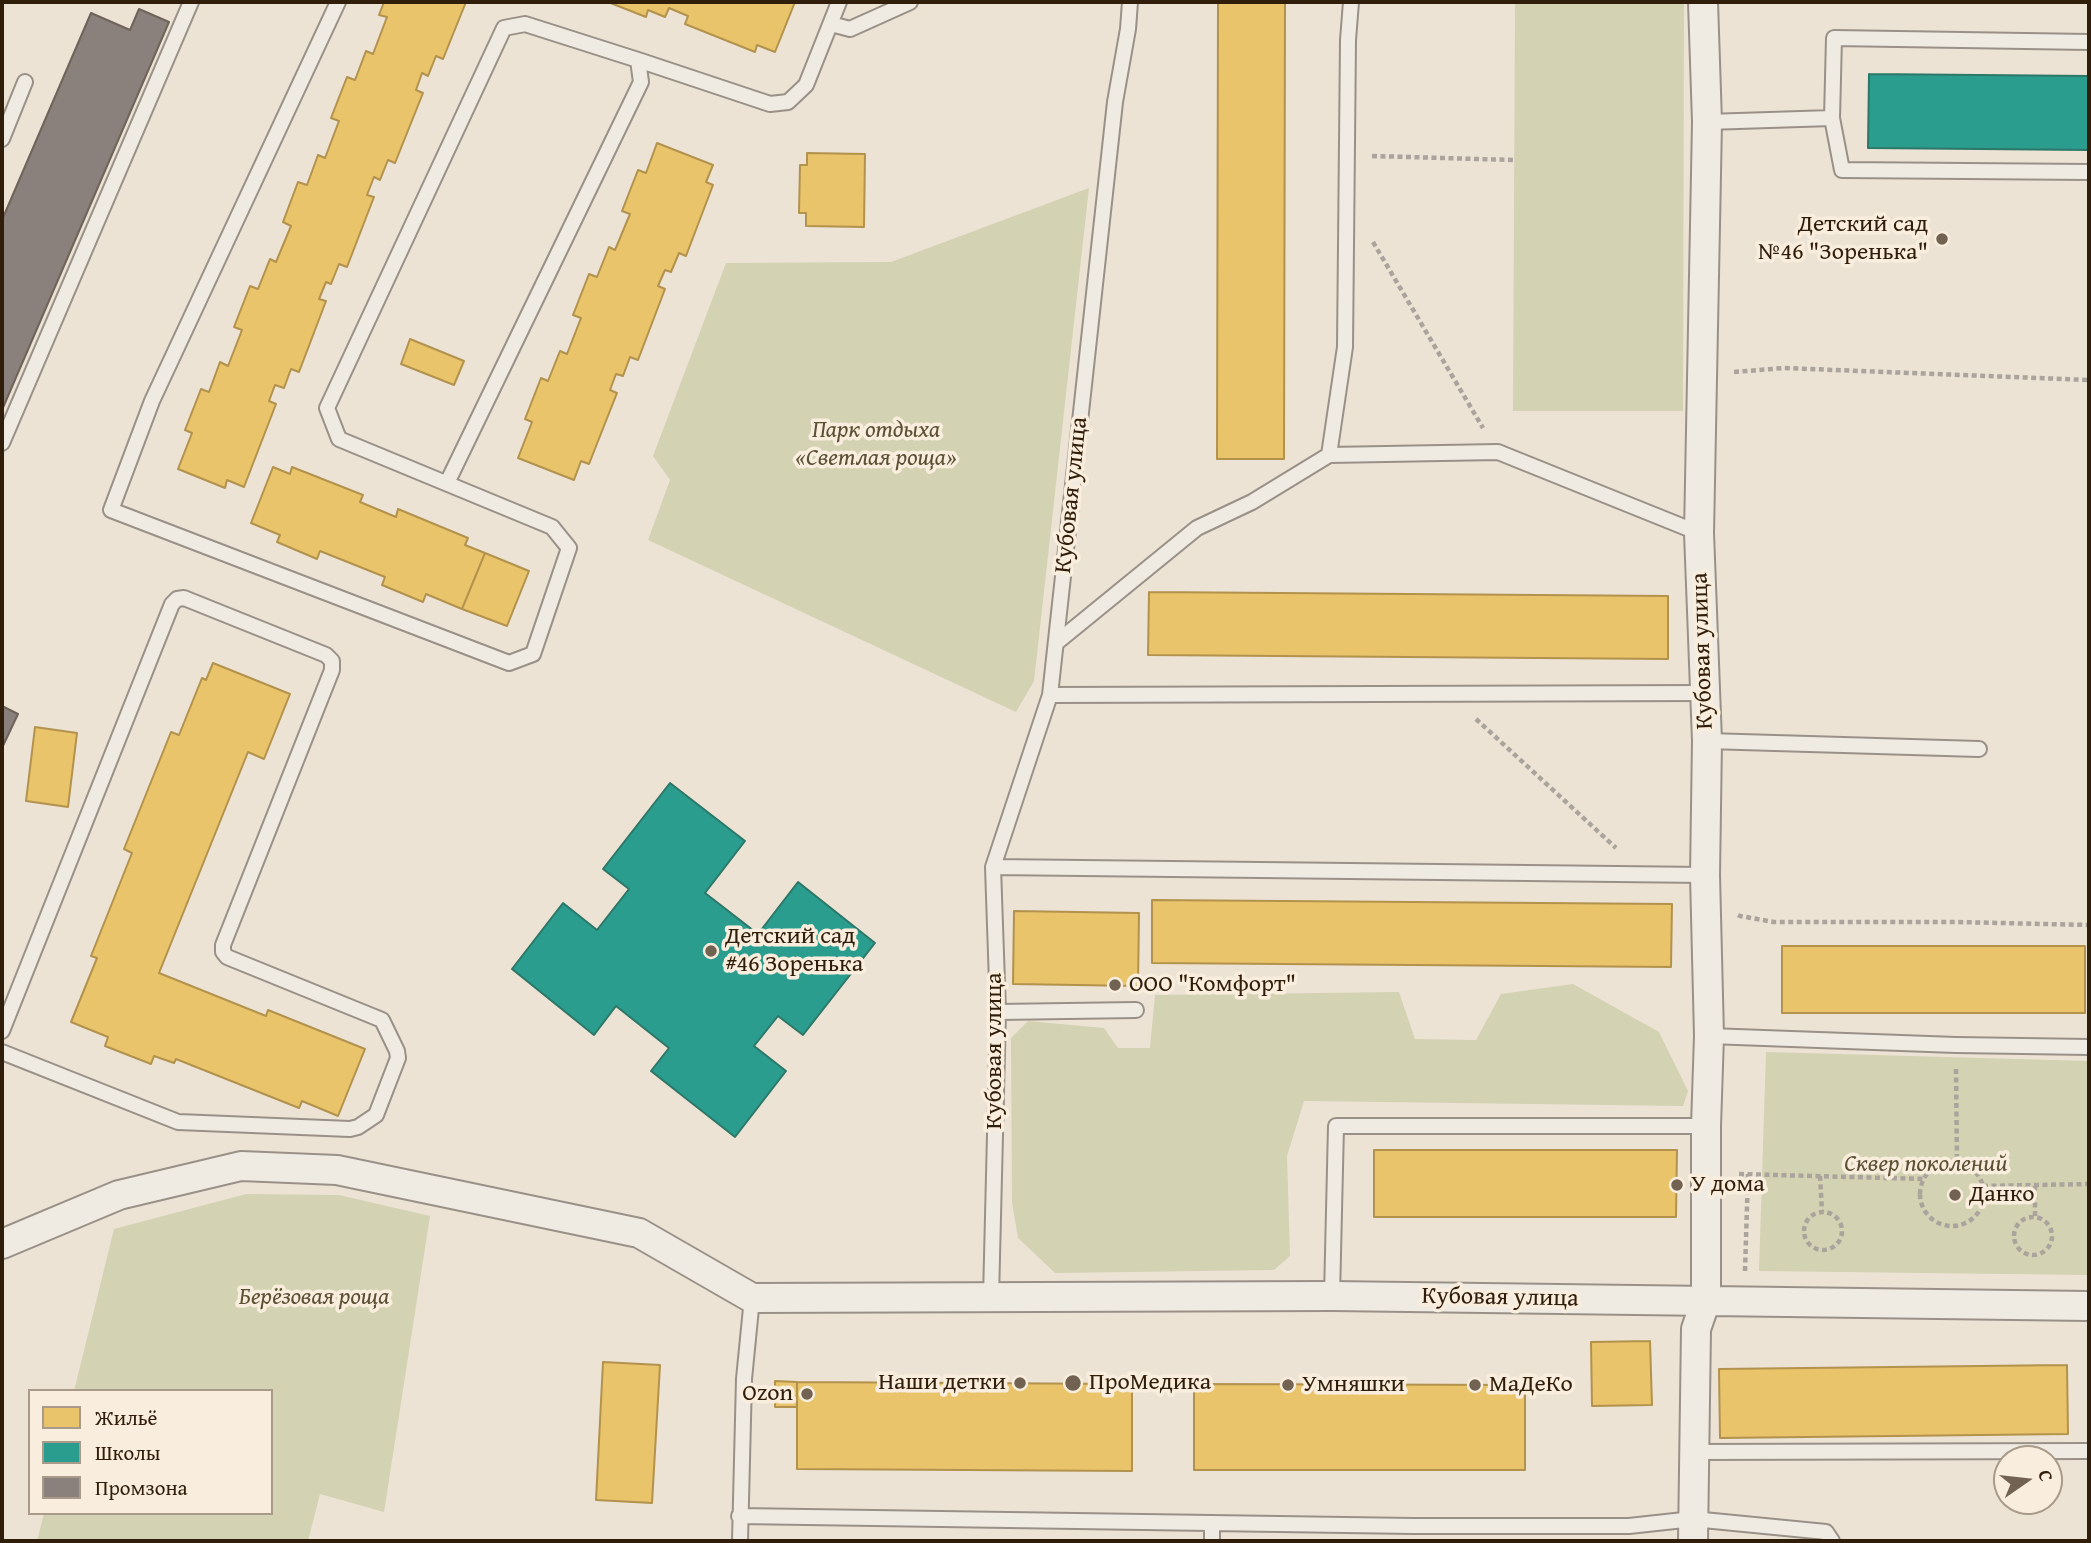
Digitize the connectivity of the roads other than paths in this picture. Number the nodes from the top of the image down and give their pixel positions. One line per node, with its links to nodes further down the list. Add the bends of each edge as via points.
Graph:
1 (191, 2): 16 (lane)
2 (338, 2): 18 (lane, via 152,401 111,510 509,663 533,654 569,548 552,527)
3 (839, 2): 8 (lane)
4 (910, 2): 8 (lane, via 850,29)
5 (1130, 2): 20 (lane, Кубовая улица)
6 (1351, 2): 17 (lane, via 1345,347)
7 (1703, 2): 13 (street, Кубовая улица)
8 (831, 24): 10 (lane, via 806,85 788,102 770,104)
9 (2089, 42): 12 (lane, via 1834,38)
10 (638, 60): 18 (lane, via 641,82); 18 (lane, via 525,24 504,28 327,408 339,439)
11 (25, 82): 14 (lane)
12 (1832, 118): 13 (lane); 15 (lane, via 1842,170)
13 (1707, 122): 19 (street, Кубовая улица)
14 (2, 139)
15 (2089, 172)
16 (2, 443)
17 (1329, 455): 19 (lane, via 1498,453); 20 (lane, via 1197,528)
18 (447, 483)
19 (1699, 533): 21 (street, Кубовая улица)
20 (1056, 643): 22 (lane, Кубовая улица)
21 (1705, 693): 22 (lane); 23 (street, Кубовая улица)
22 (1050, 695): 25 (lane, Кубовая улица)
23 (1707, 741): 24 (lane); 26 (street, Кубовая улица)
24 (1979, 749)
25 (993, 867): 26 (lane, via 1645,875); 28 (lane, Кубовая улица)
26 (1705, 881): 30 (street, Кубовая улица)
27 (1136, 1010): 28 (lane)
28 (998, 1012): 37 (lane, Кубовая улица)
29 (2, 1031): 32 (lane, via 172,604 184,598 326,655 332,670 223,952 382,1020 398,1058 376,1115 350,1129 178,1122)
30 (1709, 1035): 31 (lane); 33 (street, Кубовая улица)
31 (2089, 1046)
32 (2, 1052)
33 (1706, 1126): 35 (lane, via 1336,1126); 38 (street, Кубовая улица)
34 (2, 1244): 36 (street, via 119,1195 241,1166 337,1170 639,1233)
35 (1332, 1296): 37 (street, Кубовая улица); 38 (street, Кубовая улица)
36 (752, 1298): 37 (street); 42 (lane)
37 (991, 1298)
38 (1706, 1300): 39 (street, Кубовая улица); 41 (street, via 1696,1329)
39 (2089, 1306)
40 (2089, 1451): 41 (lane)
41 (1694, 1452): 44 (street)
42 (739, 1516): 43 (lane); 45 (lane)
43 (1212, 1523): 44 (lane); 46 (lane)
44 (1693, 1530): 47 (lane, via 1826,1532)
45 (740, 1541)
46 (1212, 1541)
47 (1832, 1541)

